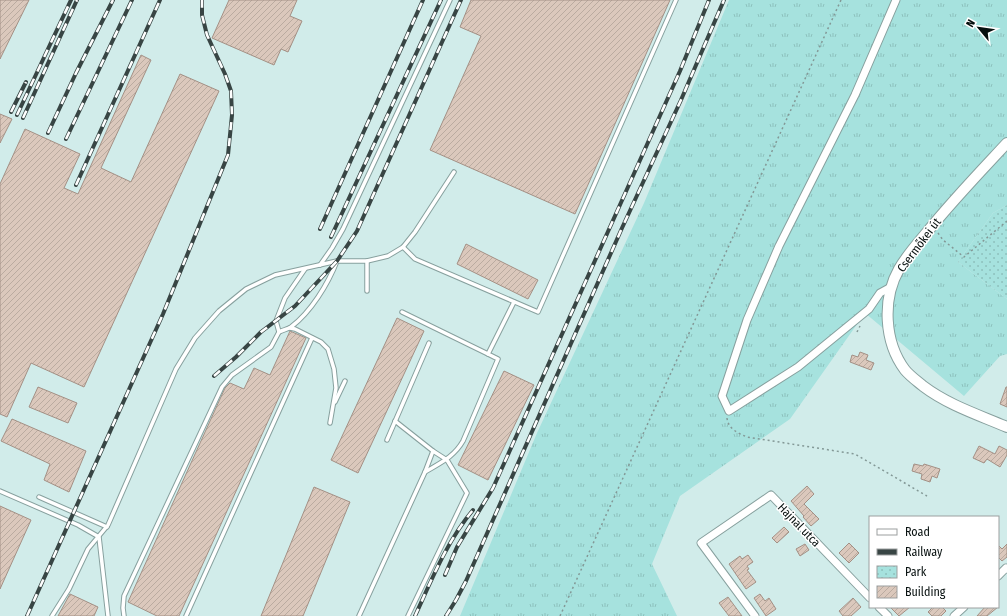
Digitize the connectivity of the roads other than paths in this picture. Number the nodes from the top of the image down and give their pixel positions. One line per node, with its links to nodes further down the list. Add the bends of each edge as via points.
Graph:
1 (450, 0): 9 (lane, via 343,229)
2 (676, 0): 13 (lane, via 538,312)
3 (896, 0): 11 (street, via 855,95 779,246 747,320 722,396 729,411 798,367 869,309 880,293)
4 (1007, 143): 11 (main road, Csermőkei út, via 946,208 905,259)
5 (454, 172): 6 (lane)
6 (403, 247): 8 (lane, via 388,256); 13 (lane, via 415,259)
7 (337, 261): 8 (lane); 9 (lane); 15 (lane, via 330,278 308,310)
8 (367, 261): 12 (lane)
9 (320, 265): 10 (lane)
10 (305, 269): 16 (lane, via 284,298 276,321); 31 (lane, via 275,275 246,289 219,311 195,338 176,369)
11 (891, 288): 24 (main road, Csermőkei út, via 888,329 905,370 941,399)
12 (367, 291)
13 (514, 302): 19 (lane)
14 (402, 312): 19 (lane)
15 (290, 328): 16 (lane); 17 (lane)
16 (279, 332): 38 (lane, via 271,347 232,375 222,387 124,596)
17 (312, 338): 21 (lane, via 328,349 334,369 336,388); 39 (lane)
18 (429, 343): 22 (lane)
19 (488, 354): 27 (lane, via 498,359 463,441)
20 (345, 381): 21 (lane)
21 (332, 408): 23 (lane)
22 (396, 421): 25 (lane); 26 (lane)
23 (330, 423)
24 (1007, 427)
25 (387, 440)
26 (433, 451): 27 (lane); 28 (lane)
27 (447, 460): 28 (lane); 41 (lane, via 467,493)
28 (425, 472): 40 (lane)
29 (0, 491): 32 (lane)
30 (39, 497): 31 (lane)
31 (107, 527): 32 (lane)
32 (99, 536): 36 (lane, via 88,549 69,589); 37 (lane)
33 (869, 597): 42 (street, Hajnal utca, via 771,495 702,543)
34 (880, 608): 43 (street)
35 (963, 608): 44 (street)
36 (52, 616)
37 (108, 616)
38 (124, 616)
39 (186, 616)
40 (359, 616)
41 (408, 616)
42 (755, 616)
43 (888, 616)
44 (954, 616)

